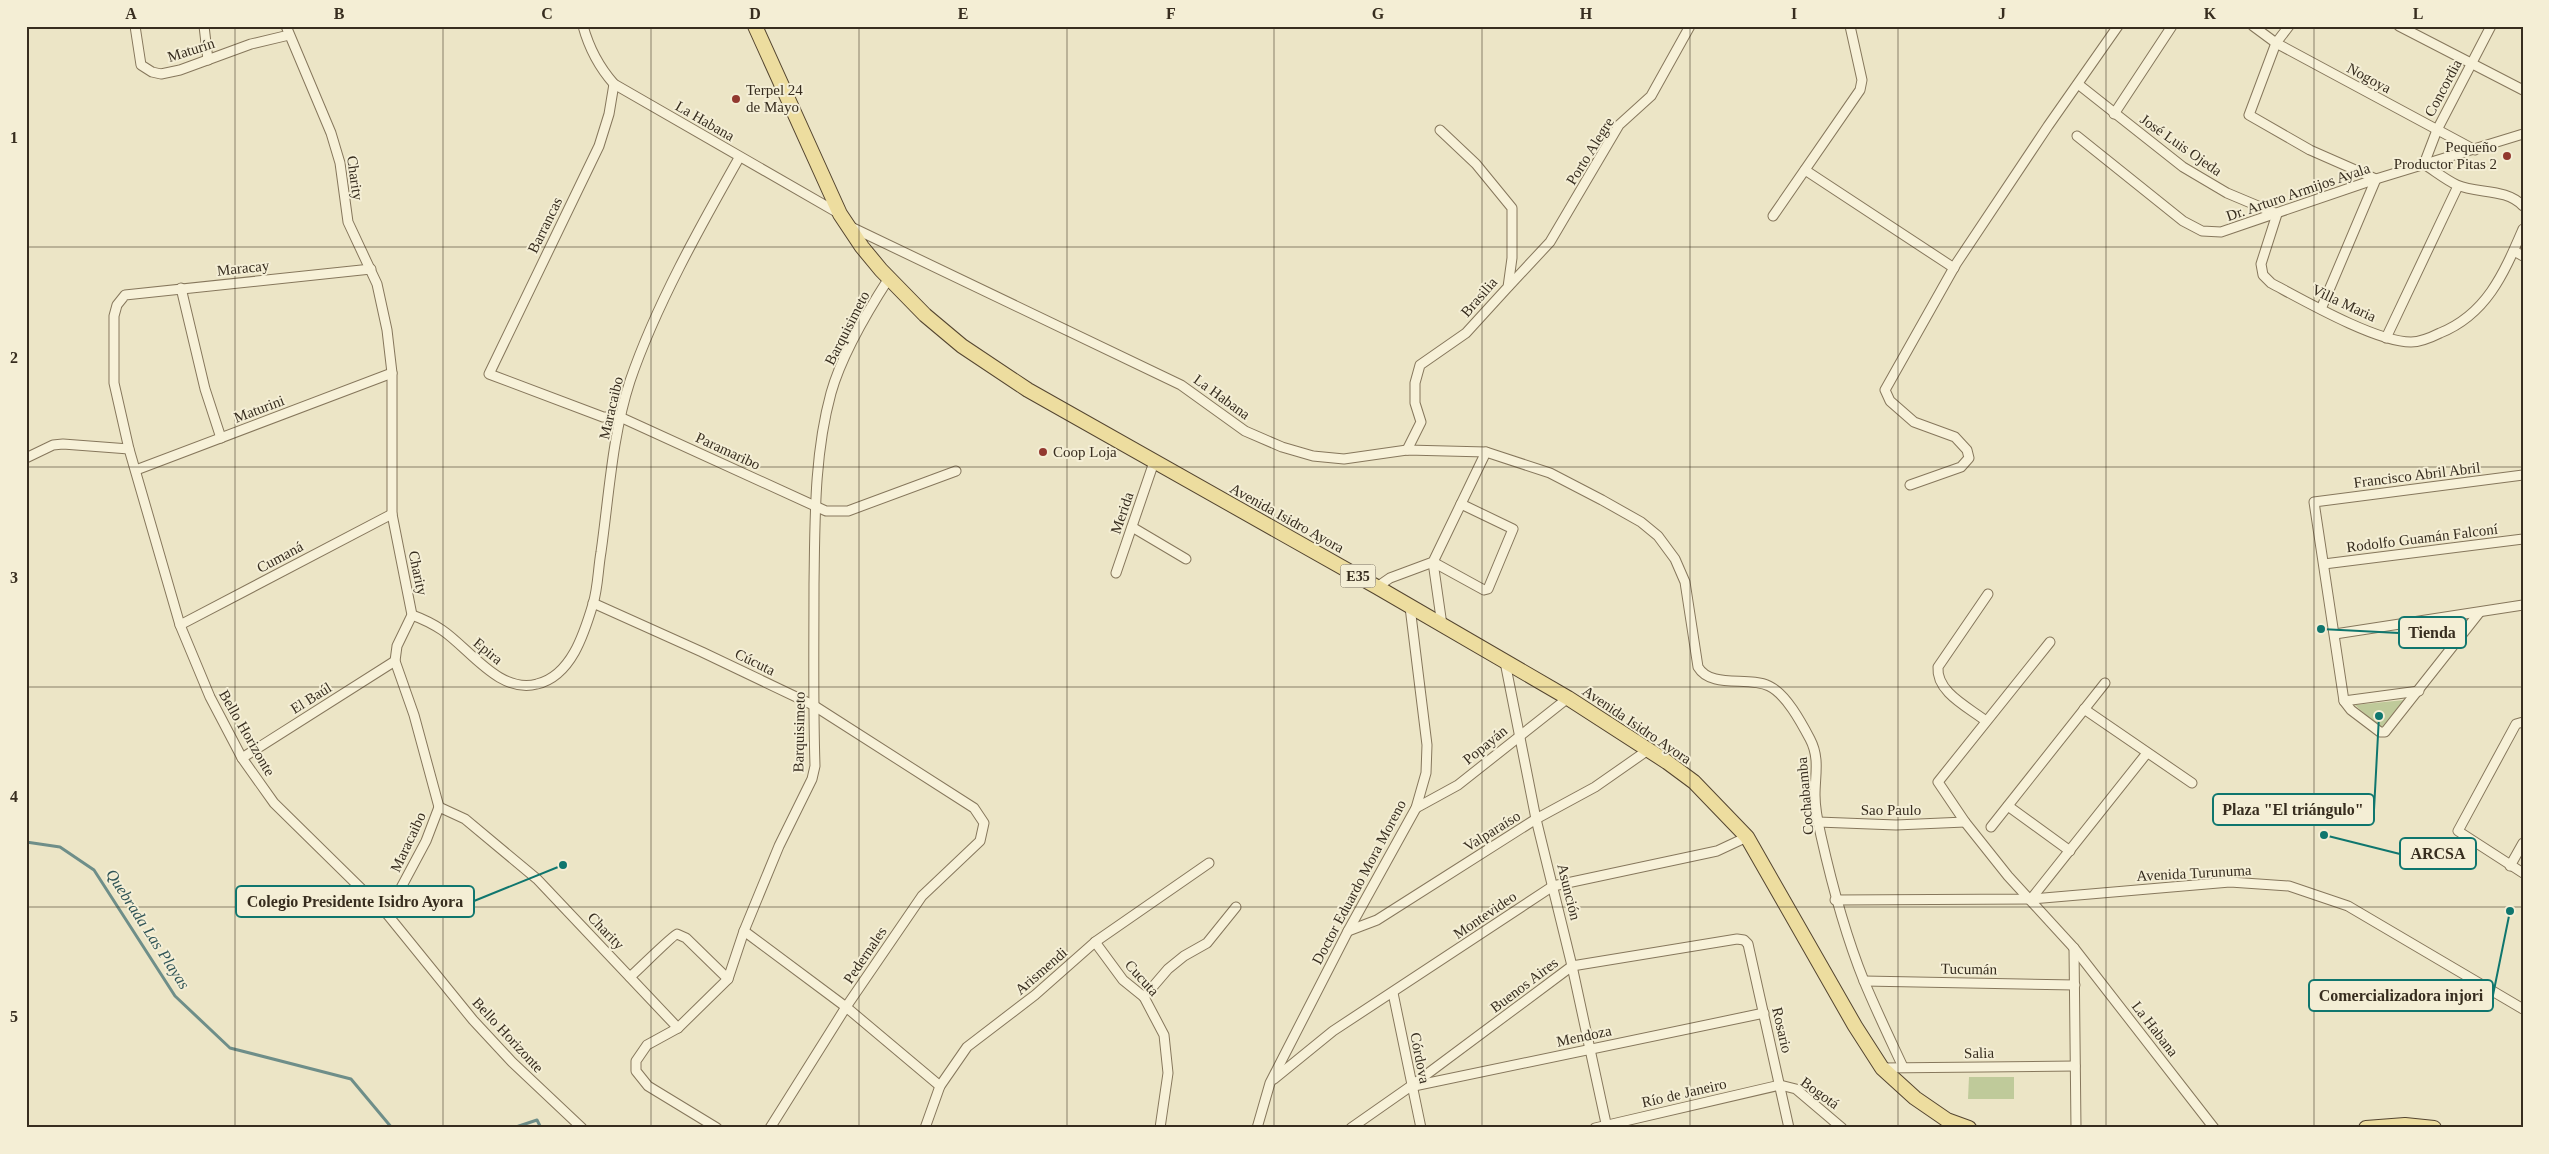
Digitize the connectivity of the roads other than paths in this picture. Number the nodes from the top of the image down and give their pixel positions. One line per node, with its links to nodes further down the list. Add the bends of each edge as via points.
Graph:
1 (135, 26): 15 (street, Maturín, via 139,60 146,70 161,74)
2 (204, 26): 15 (street)
3 (583, 26): 17 (street, La Habana, via 598,63)
4 (755, 26): 34 (main road, Avenida Isidro Ayora / E35)
5 (1690, 26): 41 (street, Porto Alegre, via 1651,96 1620,125 1550,242)
6 (1850, 26): 28 (street, via 1862,80 1860,90)
7 (2118, 26): 18 (street)
8 (2172, 26): 20 (street)
9 (2252, 26): 14 (street, Nogoya)
10 (2289, 26): 14 (street)
11 (2399, 26): 16 (street)
12 (2491, 26): 16 (street, Concordia)
13 (287, 31): 15 (street, Maturín); 39 (street, Charity, via 331,133 340,163 348,222)
14 (2276, 43): 22 (street, Nogoya); 29 (street, via 2249,115 2310,150)
15 (208, 60)
16 (2472, 64): 19 (street); 22 (street, Concordia)
17 (614, 84): 26 (street, La Habana); 47 (street, Barrancas, via 599,146)
18 (2078, 84): 20 (street, José Luis Ojeda); 38 (street)
19 (2523, 90)
20 (2114, 114): 32 (street, José Luis Ojeda, via 2183,167 2227,193)
21 (1440, 130): 41 (street, Brasilia, via 1476,164 1512,208 1512,258)
22 (2437, 130): 25 (street, Nogoya); 27 (street, Concordia)
23 (2523, 134): 25 (street, Dr. Arturo Armijos Ayala)
24 (2076, 136): 32 (street, Dr. Arturo Armijos Ayala, via 2183,221 2202,231 2221,232)
25 (2475, 150): 27 (street, Dr. Arturo Armijos Ayala)
26 (739, 158): 34 (street, La Habana); 48 (street, Maracaibo, via 704,221 649,335 630,381)
27 (2424, 164): 29 (street, Dr. Arturo Armijos Ayala); 30 (street)
28 (1805, 170): 33 (street); 38 (street)
29 (2376, 180): 32 (street, Dr. Arturo Armijos Ayala); 44 (street)
30 (2458, 186): 31 (street, via 2508,196); 45 (street)
31 (2523, 206)
32 (2277, 214): 44 (street, Villa Maria, via 2261,264 2263,275 2271,283)
33 (1773, 216)
34 (844, 220): 40 (main road, Avenida Isidro Ayora / E35); 51 (street, La Habana, via 1181,385 1245,431 1282,447 1313,456 1344,459)
35 (2523, 229): 36 (street, Villa Maria)
36 (2514, 251): 37 (street); 45 (street, Villa Maria, via 2479,309 2460,325 2411,342)
37 (2523, 256)
38 (1954, 268): 58 (street, via 1885,393 1917,424 1956,437 1967,450 1969,458 1961,467)
39 (371, 269): 42 (street, Maracay); 46 (street, Charity, via 387,330)
40 (889, 278): 54 (main road, Avenida Isidro Ayora / E35, via 926,315 997,371); 61 (street, Barquisimeto, via 866,316 832,391 822,435)
41 (1508, 286): 51 (street, Brasilia, via 1466,333 1420,365 1415,383 1415,403 1421,422)
42 (181, 288): 43 (street, Maracay, via 130,292); 49 (street, via 205,389)
43 (119, 299): 50 (street, Bello Horizonte, via 114,316 114,384)
44 (2321, 309): 45 (street, Villa Maria)
45 (2386, 338)
46 (392, 373): 49 (street, Maturini); 62 (street, Charity)
47 (490, 374): 48 (street, Paramaribo, via 603,417)
48 (620, 417): 61 (street, Paramaribo); 71 (street, Maracaibo)
49 (221, 438): 55 (street, Maturini)
50 (129, 449): 53 (street, via 63,444 53,445); 55 (street, Bello Horizonte)
51 (1407, 450): 52 (street, La Habana)
52 (1486, 452): 59 (street, La Habana, via 1550,473); 60 (street)
53 (26, 458)
54 (1154, 462): 63 (street, Merida); 69 (main road, Avenida Isidro Ayora / E35)
55 (136, 470): 76 (street, Bello Horizonte)
56 (956, 471): 61 (street, Paramaribo, via 848,511)
57 (2523, 475): 67 (street, Francisco Abril Abril, via 2314,502)
58 (1910, 485)
59 (1602, 500): 101 (street, Cochabamba, via 1658,536 1675,559 1685,582 1701,672 1713,679 1759,682 1770,686 1787,702 1815,750)
60 (1461, 504): 66 (street); 66 (street, via 1513,530 1488,589 1484,590)
61 (815, 507): 87 (street, Barquisimeto)
62 (392, 514): 75 (street, Charity); 76 (street, Cumaná)
63 (1132, 527): 65 (street); 68 (street, Merida)
64 (2523, 539): 67 (street, Rodolfo Guamán Falconí)
65 (1186, 559)
66 (1433, 562): 69 (street, via 1390,578); 77 (street)
67 (2324, 564): 78 (street)
68 (1116, 573)
69 (1378, 587): 73 (main road, Avenida Isidro Ayora / E35)
70 (1988, 594): 89 (street, via 1938,667 1937,677 1945,689)
71 (594, 604): 82 (street, Maracaibo, via 566,666); 87 (street, Cúcuta)
72 (2523, 605): 74 (street)
73 (1410, 606): 77 (main road, Avenida Isidro Ayora / E35); 99 (street, Doctor Eduardo Mora Moreno, via 1427,746 1426,774)
74 (2479, 613): 78 (street); 84 (street)
75 (412, 615): 80 (street, Charity, via 397,646); 82 (street, Epira, via 443,631 498,677 526,685)
76 (180, 625): 94 (street, Bello Horizonte, via 204,684)
77 (1442, 625): 81 (main road, Avenida Isidro Ayora / E35)
78 (2335, 634): 86 (street)
79 (2050, 642): 89 (street)
80 (395, 661): 94 (street, El Baúl); 97 (street, via 414,715)
81 (1505, 662): 85 (main road, Avenida Isidro Ayora / E35); 91 (street, Asunción)
82 (554, 677)
83 (2105, 683): 88 (street)
84 (2419, 691): 86 (street); 86 (street, via 2382,733)
85 (1568, 698): 91 (street, Popayán); 92 (main road, Avenida Isidro Ayora / E35)
86 (2344, 701)
87 (813, 705): 98 (street, Cúcuta); 115 (street, Barquisimeto, via 815,766 812,779 779,846)
88 (2084, 709): 93 (street); 96 (street)
89 (1986, 721): 102 (street, La Habana, via 1938,782)
90 (2523, 722): 108 (street, via 2516,724 2458,831)
91 (1519, 735): 99 (street, Popayán, via 1458,785); 100 (street, Asunción)
92 (1648, 750): 100 (street, Valparaíso, via 1595,787); 104 (main road, Avenida Isidro Ayora / E35, via 1694,782)
93 (2146, 753): 95 (street); 106 (street)
94 (242, 758): 114 (street, Bello Horizonte, via 274,803)
95 (2192, 783)
96 (2008, 806): 103 (street); 106 (street)
97 (439, 807): 114 (street, Maracaibo, via 426,841); 121 (street, Charity, via 465,819 536,879)
98 (974, 808): 127 (street, Pedernales, via 984,823 980,841 922,896)
99 (1416, 808): 116 (street, Doctor Eduardo Mora Moreno)
100 (1536, 819): 110 (street, Asunción); 116 (street, Valparaíso, via 1377,920)
101 (1818, 822): 102 (street, Sao Paulo, via 1896,825); 112 (street, Cochabamba)
102 (1965, 822): 111 (street, La Habana, via 2013,882)
103 (1991, 828)
104 (1747, 837): 110 (street, Montevideo, via 1717,851); 134 (main road, Avenida Isidro Ayora / E35)
105 (2523, 843): 108 (street)
106 (2070, 851): 111 (street)
107 (1209, 863): 118 (street, Arismendi)
108 (2510, 866): 109 (street)
109 (2523, 873)
110 (1553, 886): 120 (street, Asunción); 125 (street, Montevideo)
111 (2031, 899): 112 (street, Avenida Turunuma); 119 (street, La Habana); 128 (street, Avenida Turunuma, via 2230,882 2289,886 2348,906)
112 (1836, 900): 123 (street, Cochabamba)
113 (1236, 907): 126 (street, via 1208,943 1168,969)
114 (387, 914): 140 (street, Bello Horizonte, via 473,1020)
115 (744, 931): 122 (street, Barquisimeto); 127 (street)
116 (1348, 931): 135 (street, Doctor Eduardo Mora Moreno)
117 (1744, 940): 120 (street, Buenos Aires); 129 (street, Rosario, via 1748,944)
118 (1095, 942): 126 (street, Cucuta, via 1123,980); 136 (street, Arismendi, via 1035,995 967,1047)
119 (2074, 948): 124 (street); 153 (street, La Habana)
120 (1572, 966): 131 (street, Asunción); 137 (street, Buenos Aires)
121 (630, 976): 122 (street, via 671,936 677,934 686,938); 130 (street, Charity)
122 (728, 978): 130 (street, Barquisimeto)
123 (1864, 981): 124 (street, Tucumán); 133 (street, Cochabamba)
124 (2074, 984): 132 (street)
125 (1393, 993): 135 (street, Montevideo, via 1333,1032); 137 (street, Córdova)
126 (1144, 997): 144 (street, Cucuta, via 1164,1035 1168,1073)
127 (846, 1007): 136 (street); 142 (street, Pedernales)
128 (2522, 1007)
129 (1764, 1014): 131 (street, Mendoza); 138 (street, Rosario)
130 (678, 1028): 141 (street, Barquisimeto, via 647,1046 636,1061 636,1071 648,1086)
131 (1588, 1049): 137 (street, Mendoza); 139 (street, Asunción)
132 (2076, 1066): 133 (street, Salia); 152 (street)
133 (1903, 1067): 134 (street, Salia)
134 (1882, 1068): 151 (main road, Avenida Isidro Ayora / E35, via 1920,1102 1948,1120)
135 (1270, 1083): 145 (street, Doctor Eduardo Mora Moreno)
136 (940, 1086): 143 (street, Arismendi)
137 (1411, 1086): 146 (street, Buenos Aires); 147 (street, Córdova)
138 (1780, 1086): 139 (street, Río de Janeiro); 149 (street, Rosario); 150 (street, Bogotá, via 1796,1089)
139 (1607, 1127): 148 (street, Río de Janeiro)
140 (582, 1128)
141 (717, 1128)
142 (770, 1128)
143 (926, 1128)
144 (1160, 1128)
145 (1257, 1128)
146 (1351, 1128)
147 (1421, 1128)
148 (1595, 1128)
149 (1789, 1128)
150 (1842, 1128)
151 (1969, 1128)
152 (2076, 1128)
153 (2214, 1128)
154 (2366, 1128): 155 (main road, via 2405,1125)
155 (2434, 1128)

